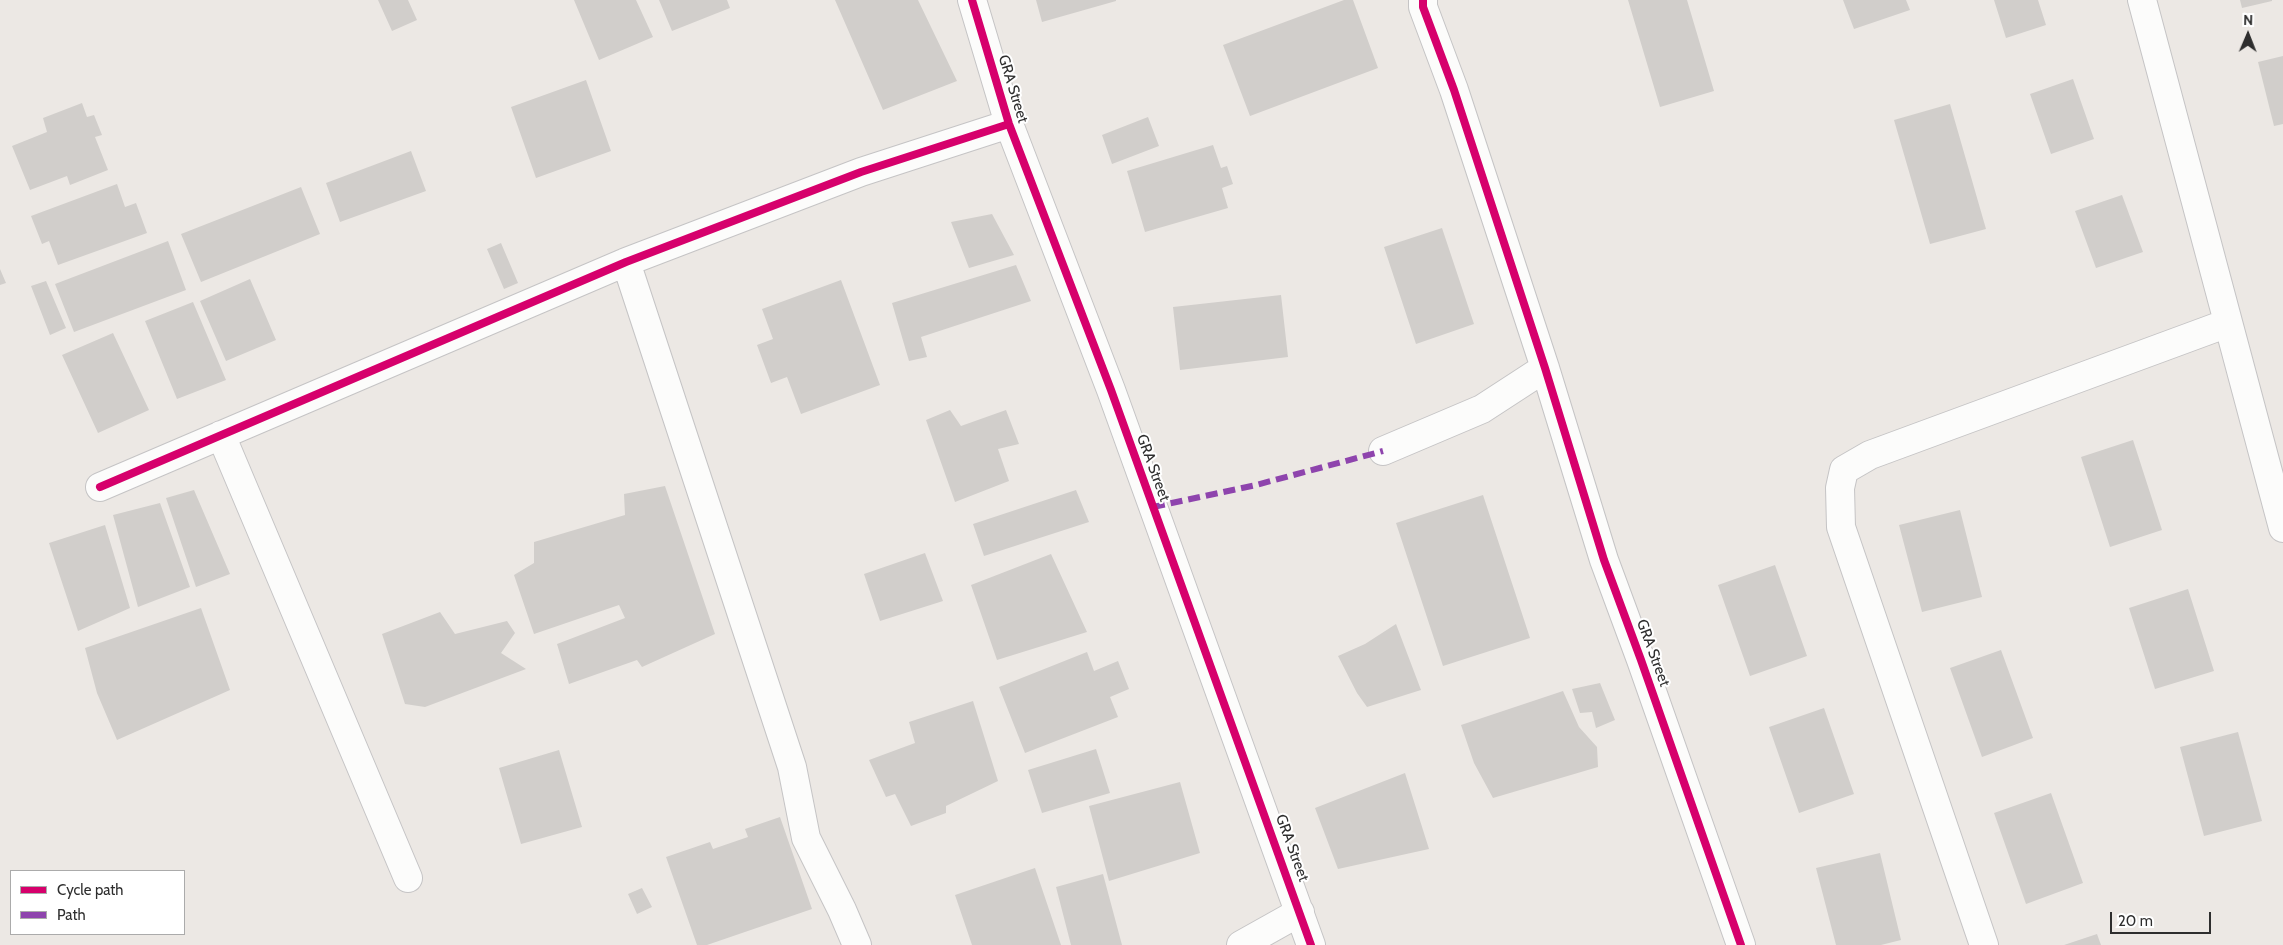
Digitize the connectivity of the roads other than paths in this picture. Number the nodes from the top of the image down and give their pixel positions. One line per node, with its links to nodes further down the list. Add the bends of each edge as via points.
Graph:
1 (972, 0): 4 (street, GRA Street)
2 (1423, 0): 7 (street, GRA Street)
3 (2142, 0): 6 (street)
4 (1009, 124): 5 (street, via 861,172); 13 (street, GRA Street, via 1111,390)
5 (626, 262): 8 (street); 14 (street, via 792,767 806,838)
6 (2228, 323): 11 (street); 18 (street, via 1870,455 1844,470 1840,488 1841,527)
7 (1545, 368): 9 (street, via 1482,409); 17 (street, GRA Street, via 1604,560)
8 (221, 435): 10 (street); 12 (street)
9 (1382, 451)
10 (100, 487)
11 (2283, 528)
12 (408, 878)
13 (1300, 912): 15 (street); 16 (street, GRA Street)
14 (856, 945)
15 (1241, 945)
16 (1311, 945)
17 (1741, 945)
18 (1984, 945)

